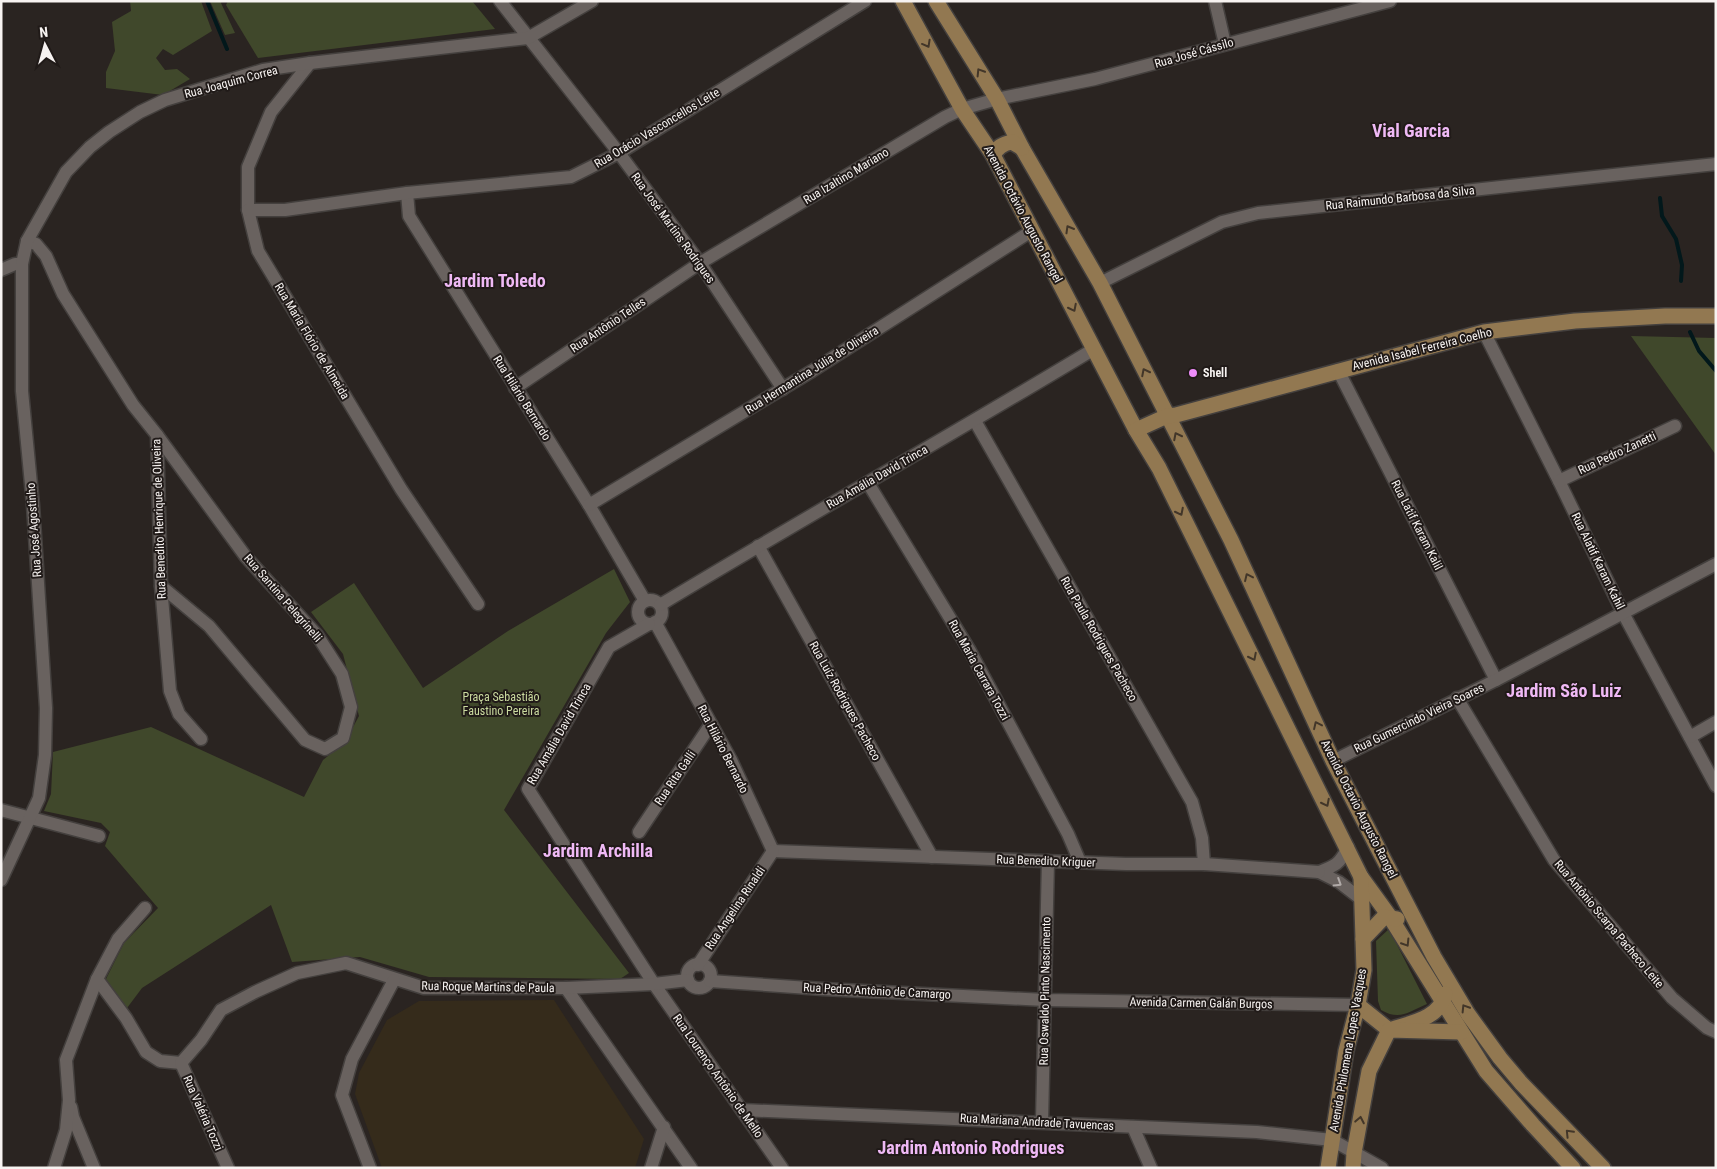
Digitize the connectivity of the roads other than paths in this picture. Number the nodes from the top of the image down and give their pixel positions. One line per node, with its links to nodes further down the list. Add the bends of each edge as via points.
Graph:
1 (500, 1): 8 (street, Rua José Martins Rodrigues)
2 (592, 1): 8 (street)
3 (865, 1): 14 (street, Rua Orácio Vasconcellos Leite)
4 (903, 1): 12 (main road, Avenida Octávio Augusto Rangel, one-way to 12)
5 (936, 1): 11 (main road, one-way to 5)
6 (1216, 1): 9 (street)
7 (1390, 1): 9 (street, Rua José Cássilo)
8 (528, 38): 10 (street, Rua Joaquim Correa); 14 (street, Rua José Martins Rodrigues)
9 (1225, 44): 11 (street, Rua José Cássilo, via 1095,79)
10 (310, 63): 18 (street, Rua Maria Flório de Almeida, via 271,112 248,166); 20 (street, Rua Joaquim Correa, via 263,70 165,100 108,132 66,172)
11 (997, 99): 12 (street, Rua Izaltino Mariano); 13 (main road)
12 (962, 109): 15 (main road, Avenida Octávio Augusto Rangel); 21 (street, Rua Izaltino Mariano)
13 (1022, 148): 15 (main road, via 1012,142 998,148); 24 (main road, one-way to 13)
14 (619, 153): 17 (street, Rua Orácio Vasconcellos Leite, via 571,177); 21 (street, Rua José Martins Rodrigues)
15 (993, 155): 19 (main road, Avenida Octávio Augusto Rangel)
16 (1716, 164): 24 (street, Rua Raimundo Barbosa da Silva, via 1258,213 1222,222)
17 (407, 193): 18 (street, Rua Orácio Vasconcellos Leite, via 286,210); 29 (street, Rua Hilário Bernardo, via 409,216)
18 (248, 210): 43 (street, Rua Maria Flório de Almeida, via 258,251 278,286 401,489)
19 (1033, 230): 27 (main road, Avenida Octávio Augusto Rangel, one-way to 27); 30 (street, Rua Hermantina Júlia de Oliveira)
20 (27, 241): 22 (street, Rua José Agostinho); 35 (street, Rua Benedito Henrique de Oliveira, via 36,244 46,256 62,294 132,405)
21 (700, 263): 29 (street, Rua Antônio Telles); 30 (street, Rua José Martins Rodrigues)
22 (22, 264): 23 (street); 56 (street, Rua José Agostinho, via 22,391 46,708 39,798)
23 (1, 270)
24 (1100, 284): 31 (main road, one-way to 24)
25 (1716, 316): 26 (main road, Avenida Isabel Ferreira Coelho, via 1575,321)
26 (1484, 332): 28 (main road, Avenida Isabel Ferreira Coelho); 36 (street, Rua Alatif Karam Kahil)
27 (1094, 349): 32 (street, Rua Amália David Trinca); 34 (main road, Avenida Octávio Augusto Rangel)
28 (1338, 370): 31 (main road, Avenida Isabel Ferreira Coelho); 47 (street, Rua Latif Karam Kalil)
29 (515, 388): 38 (street, Rua Hilário Bernardo)
30 (783, 389): 38 (street, Rua Hermantina Júlia de Oliveira)
31 (1167, 416): 34 (main road, Avenida Isabel Ferreira Coelho); 53 (main road, Avenida Octavio Augusto Rangel, one-way to 31, via 1231,540)
32 (976, 421): 37 (street, Rua Amália David Trinca); 64 (street, Rua Paula Rodrigues Pacheco, via 1192,802 1202,838)
33 (1675, 426): 36 (street, Rua Pedro Zanetti)
34 (1136, 430): 59 (main road, one-way to 59, via 1159,468)
35 (157, 435): 41 (street, Rua Benedito Henrique de Oliveira); 41 (street, Rua Santina Pelegrinelli, via 246,557 317,635 342,674 351,707 343,738 325,749 305,740 209,626)
36 (1559, 481): 45 (street, Rua Alatif Karam Kahil)
37 (868, 482): 39 (street, Rua Amália David Trinca); 63 (street, Rua Maria Carrara Tozzi, via 970,651)
38 (588, 505): 42 (street, Rua Hilário Bernardo)
39 (758, 546): 44 (street, Rua Amália David Trinca); 61 (street, Rua Luíz Rodrigues Pacheco)
40 (1716, 564): 45 (street, Rua Gumercindo Vieira Soares)
41 (161, 586): 52 (street, Rua Benedito Henrique de Oliveira, via 170,691 179,714)
42 (645, 601): 44 (street, via 653,600); 46 (street, via 638,614 642,620)
43 (478, 604)
44 (660, 605): 46 (street, via 661,616)
45 (1623, 613): 47 (street, Rua Gumercindo Vieira Soares); 51 (street, Rua Alatif Karam Kahil)
46 (652, 623): 50 (street, Rua Hilário Bernardo); 78 (street, Rua Amália David Trinca, via 609,647 528,789)
47 (1496, 680): 48 (street, Rua Gumercindo Vieira Soares)
48 (1457, 698): 53 (street, Rua Gumercindo Vieira Soares); 85 (street, Rua Antônio Scarpa Pacheco Leite, via 1554,860 1672,998)
49 (1716, 722): 51 (street)
50 (711, 724): 57 (street, Rua Rita Galli); 60 (street, Rua Hilário Bernardo)
51 (1690, 737): 54 (street, Rua Alatif Karam Kahil)
52 (201, 739)
53 (1333, 761): 72 (main road, Avenida Octavio Augusto Rangel)
54 (1716, 786)
55 (1, 810): 56 (street)
56 (31, 818): 58 (street); 67 (street, Rua José Agostinho)
57 (639, 832)
58 (99, 836)
59 (1348, 847): 65 (street, via 1334,866); 66 (main road)
60 (773, 851): 61 (street, Rua Benedito Kriguer); 73 (street, Rua Angelina Rinaldi)
61 (932, 857): 62 (street, Rua Benedito Kriguer)
62 (1048, 861): 63 (street, Rua Benedito Kriguer); 80 (street, Rua Oswaldo Pinto Nascimento)
63 (1080, 862): 64 (street, Rua Benedito Kriguer)
64 (1204, 864): 65 (street, Rua Benedito Kriguer)
65 (1319, 872): 68 (street, Rua Benedito Kriguer, one-way to 68)
66 (1361, 877): 68 (main road, Avenida Philomena Lopes Vasques); 70 (main road)
67 (1, 880)
68 (1361, 899): 71 (main road, Avenida Philomena Lopes Vasques)
69 (145, 908): 74 (street, via 118,939)
70 (1390, 917): 71 (main road, via 1384,917); 72 (main road, via 1408,925); 81 (main road, one-way to 81)
71 (1363, 938): 82 (main road, Avenida Philomena Lopes Vasques, via 1364,970)
72 (1434, 956): 81 (main road, via 1446,992); 105 (main road, Avenida Octavio Augusto Rangel, one-way to 72, via 1500,1058 1468,1014)
73 (698, 964): 76 (street, via 690,968); 77 (street, via 708,968)
74 (97, 979): 86 (street, Rua Valéria Tozzi, via 146,1052 160,1062); 87 (street, via 66,1060)
75 (394, 980): 79 (street, Rua Roque Martins de Paula, via 424,988); 86 (street, Rua Roque Martins de Paula, via 346,963 297,973 221,1010); 97 (street, via 352,1059 342,1095)
76 (688, 980): 77 (street, via 697,988 705,987); 78 (street)
77 (710, 981): 80 (street, Rua Pedro Antônio de Camargo)
78 (654, 984): 79 (street, Rua Roque Martins de Paula); 88 (street, Rua Lourenço Antônio de Mello)
79 (566, 988): 90 (street)
80 (1045, 1000): 82 (street, Avenida Carmen Galán Burgos); 89 (street, Rua Oswaldo Pinto Nascimento)
81 (1444, 1004): 83 (main road, via 1428,1016); 84 (main road)
82 (1358, 1006): 83 (main road); 92 (main road, Avenida Philomena Lopes Vasques, via 1346,1051)
83 (1389, 1030): 84 (main road); 93 (main road, Avenida Philomena Lopes Vasques, one-way to 83, via 1370,1071)
84 (1461, 1032): 104 (main road, via 1486,1071)
85 (1716, 1032)
86 (181, 1063): 96 (street, Rua Valéria Tozzi)
87 (69, 1100): 94 (street, via 66,1130); 95 (street)
88 (742, 1110): 89 (street, Rua Mariana Andrade Tavuencas); 100 (street, Rua Lourenço Antônio de Mello)
89 (1042, 1121): 91 (street, Rua Mariana Andrade Tavuencas)
90 (664, 1127): 98 (street); 99 (street)
91 (1133, 1127): 92 (street, Rua Mariana Andrade Tavuencas, via 1257,1132); 101 (street)
92 (1332, 1140): 93 (street); 102 (main road, Avenida Philomena Lopes Vasques)
93 (1354, 1160): 103 (street)
94 (54, 1168)
95 (94, 1168)
96 (228, 1168)
97 (370, 1168)
98 (651, 1168)
99 (691, 1168)
100 (782, 1168)
101 (1151, 1168)
102 (1328, 1168)
103 (1382, 1168)
104 (1573, 1168)
105 (1603, 1168)

